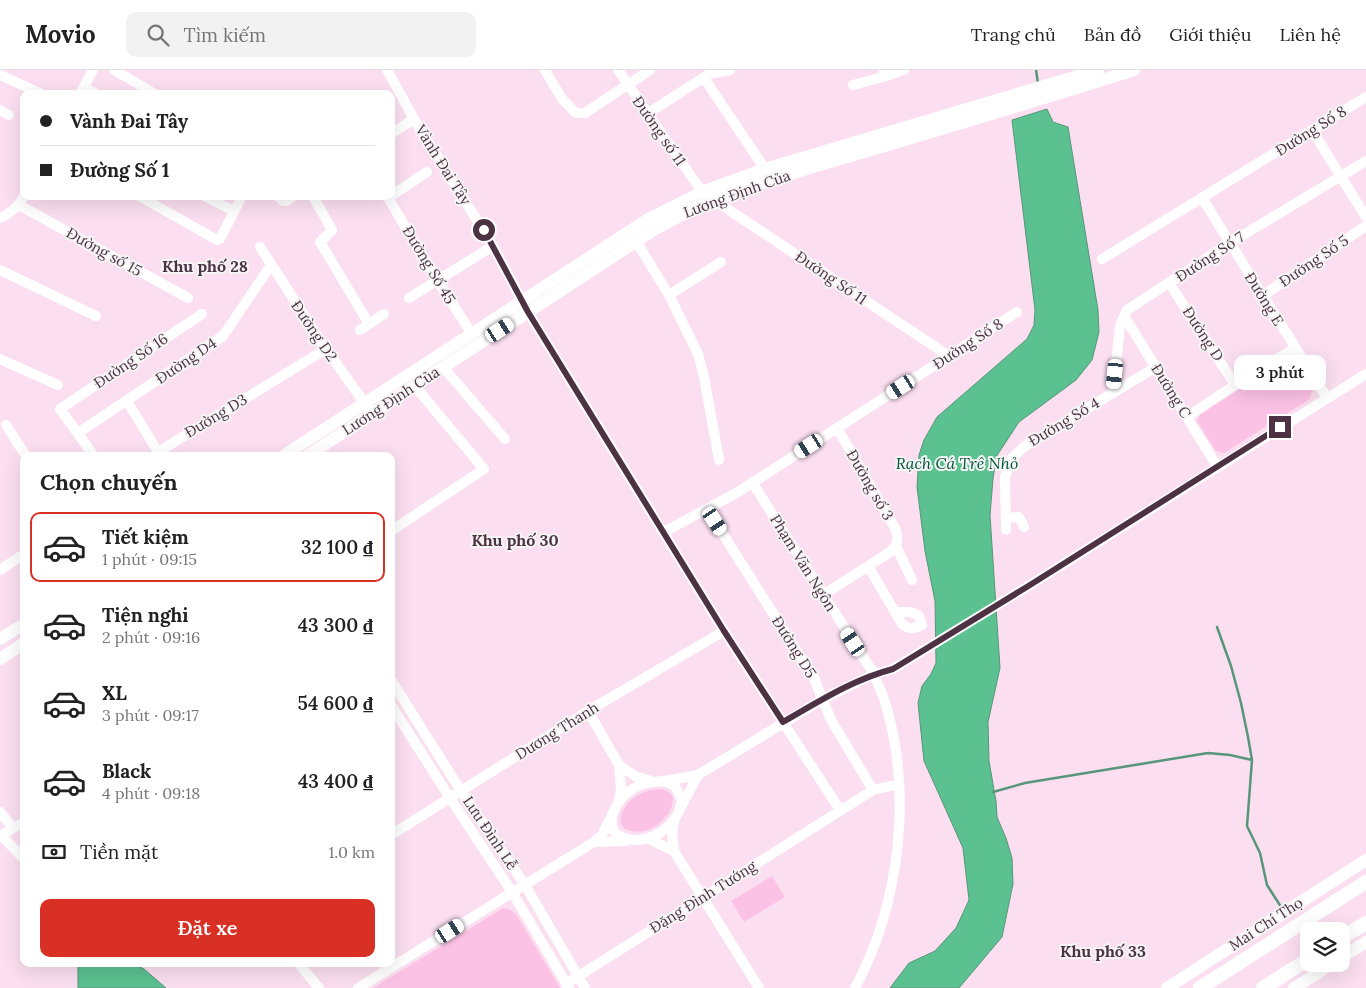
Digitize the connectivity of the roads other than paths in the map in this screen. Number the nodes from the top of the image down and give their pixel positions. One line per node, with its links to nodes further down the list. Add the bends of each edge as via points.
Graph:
1 (93, 70): 18 (street)
2 (114, 70): 19 (street)
3 (387, 70): 23 (street, Vành Đai Tây)
4 (545, 70): 15 (street, via 562,99 576,114 585,113)
5 (618, 70): 15 (street, Đường số 11)
6 (650, 70): 15 (street)
7 (730, 70): 13 (street)
8 (904, 70): 11 (street)
9 (1098, 70): 14 (main road, Lương Định Của)
10 (1134, 70): 14 (main road, Lương Định Của)
11 (884, 73): 16 (street)
12 (0, 75): 17 (street)
13 (704, 78): 21 (street); 27 (street)
14 (1082, 81): 22 (main road, Lương Định Của)
15 (628, 85): 21 (street, Đường số 11)
16 (853, 85)
17 (33, 90)
18 (82, 90)
19 (149, 90)
20 (1366, 97): 24 (street, Đường Số 8)
21 (647, 114): 30 (street, Đường số 11)
22 (965, 116): 27 (main road, Lương Định Của); 38 (main road, Lương Định Của)
23 (414, 119): 25 (street); 46 (street, Vành Đai Tây)
24 (1312, 130): 29 (street); 32 (street, Đường Số 8)
25 (395, 131)
26 (1366, 161): 29 (street, Đường Số 7)
27 (765, 170): 30 (main road, Lương Định Của)
28 (427, 172): 31 (street)
29 (1341, 176): 41 (street); 45 (street, Đường Số 7)
30 (702, 192): 38 (street, Đường Số 11); 58 (main road, Lương Định Của, via 650,218)
31 (395, 193)
32 (1202, 198): 45 (street, Đường E); 48 (street, Đường Số 8)
33 (146, 200): 40 (street, via 217,240)
34 (212, 200): 40 (street)
35 (240, 200): 40 (street)
36 (315, 200): 64 (street, via 332,230 320,242)
37 (391, 200): 52 (street, Đường Số 45)
38 (714, 200): 44 (main road, Lương Định Của, via 685,212); 69 (street, Đường Số 11)
39 (22, 201): 42 (street, via 8,215); 56 (street, Đường số 15)
40 (234, 211)
41 (1366, 217)
42 (0, 218)
43 (1366, 226): 55 (street, Đường Số 5)
44 (636, 241): 54 (street); 58 (main road, Lương Định Của)
45 (1230, 244): 53 (street, Đường Số 7); 55 (street, Đường E)
46 (493, 246): 52 (street); 58 (street, Vành Đai Tây)
47 (260, 247): 50 (street, Đường D2)
48 (1102, 260)
49 (721, 262): 54 (street)
50 (271, 265): 68 (street, Đường D2); 79 (street, Đường D4, via 223,336)
51 (0, 270): 62 (street)
52 (437, 280): 57 (street); 66 (street, Đường Số 45)
53 (1170, 284): 63 (street, Đường Số 7, via 1127,310); 76 (street, Đường D)
54 (669, 295): 90 (street, via 698,354)
55 (1262, 296): 67 (street, Đường E)
56 (188, 298)
57 (409, 298)
58 (525, 306): 66 (main road, Lương Định Của); 71 (main road, Lương Định Của); 98 (street, Vành Đai Tây)
59 (1017, 312): 69 (street, Đường Số 8)
60 (202, 314): 84 (street, Đường Số 16, via 60,409)
61 (384, 314): 64 (street)
62 (96, 316)
63 (1124, 316): 72 (street, Đường C); 77 (street, via 1120,325)
64 (369, 324): 65 (street)
65 (360, 330)
66 (472, 334): 80 (main road, Lương Định Của)
67 (1295, 348): 76 (street); 78 (street, Đường E)
68 (326, 349): 79 (street, Đường D3, via 158,452); 80 (street, Đường D2)
69 (948, 356): 83 (street, Đường Số 8)
70 (0, 359): 74 (street)
71 (444, 366): 75 (main road, Lương Định Của); 85 (street)
72 (1156, 367): 77 (street, Đường Số 4); 81 (street, Đường C)
73 (1366, 374): 78 (street)
74 (58, 385)
75 (414, 385): 80 (main road, Lương Định Của); 96 (street, via 484,469)
76 (1235, 385): 81 (street)
77 (1113, 393): 94 (street, Đường Số 4, via 1025,446 1012,458 1004,477)
78 (1327, 398): 91 (street)
79 (127, 400): 84 (street, Đường D4)
80 (368, 409): 88 (main road, Lương Định Của); 89 (main road, Lương Định Của)
81 (1187, 416): 91 (street, Đường C)
82 (6, 425): 86 (street)
83 (838, 428): 92 (street, Đường Số 8); 99 (street, Đường số 3, via 895,528)
84 (78, 433): 87 (street)
85 (505, 439)
86 (23, 452)
87 (91, 452)
88 (290, 452)
89 (312, 452)
90 (719, 460)
91 (1217, 466): 111 (street, via 893,669)
92 (752, 482): 93 (street, Đường Số 8); 104 (street, Phạm Văn Ngôn)
93 (707, 508): 98 (street, Đường Số 8); 113 (street, Đường D5, via 814,678)
94 (1006, 518): 95 (street, via 1019,517); 97 (street, Đường Số 4)
95 (1024, 526)
96 (395, 528)
97 (1006, 530)
98 (664, 532): 107 (street, Vành Đai Tây)
99 (896, 546): 101 (street); 103 (street, Đường số 3)
100 (20, 557): 102 (street)
101 (868, 566): 104 (street); 105 (street)
102 (0, 570)
103 (912, 580)
104 (823, 595): 111 (street, Phạm Văn Ngôn)
105 (895, 612)
106 (20, 626): 108 (main road)
107 (724, 631): 115 (street, Dương Thanh); 116 (street, Vành Đai Tây)
108 (0, 639)
109 (20, 646): 110 (main road)
110 (0, 659)
111 (874, 674): 113 (street); 121 (street, Phạm Văn Ngôn, via 885,702)
112 (395, 686): 123 (street, Lưu Đình Lễ)
113 (823, 699): 116 (street); 122 (street, Đường D5, via 831,720)
114 (395, 711): 124 (street, Lưu Đình Lễ)
115 (588, 711): 117 (street); 123 (street, Dương Thanh)
116 (783, 722): 118 (street); 126 (street, Vành Đai Tây)
117 (619, 765): 120 (street); 125 (street)
118 (698, 775): 119 (street); 129 (street)
119 (664, 781): 120 (street); 129 (street, via 678,790 682,800)
120 (652, 782): 125 (street, via 630,790)
121 (899, 784): 122 (street, Đặng Đình Tướng); 159 (street, Phạm Văn Ngôn, via 898,843 891,888 878,934)
122 (872, 790): 126 (street, Đặng Đình Tướng)
123 (461, 791): 124 (street, Dương Thanh); 141 (street, Lưu Đình Lễ)
124 (450, 798): 132 (street, Dương Thanh); 142 (street, Lưu Đình Lễ)
125 (619, 801): 128 (street)
126 (840, 810): 143 (street, Đặng Đình Tướng)
127 (0, 812): 131 (street)
128 (613, 813): 135 (street, via 611,823 614,832); 136 (street, via 602,835)
129 (677, 815): 134 (street, via 666,829); 137 (street, via 672,833)
130 (20, 824): 131 (street)
131 (13, 828): 133 (street)
132 (395, 832)
133 (1, 835): 138 (street)
134 (647, 838): 135 (street); 137 (street)
135 (631, 840): 136 (street)
136 (594, 842): 141 (street)
137 (674, 851): 143 (street)
138 (20, 855)
139 (1366, 860): 160 (main road, Mai Chí Thọ)
140 (1366, 882): 161 (highway, Mai Chí Thọ)
141 (525, 885): 142 (street); 153 (street, Lưu Đình Lễ)
142 (512, 892): 148 (street); 154 (street, Lưu Đình Lễ)
143 (702, 897): 153 (street, Đặng Đình Tướng); 158 (street)
144 (1366, 922): 145 (highway)
145 (1350, 932)
146 (1366, 942): 147 (main road)
147 (1350, 952)
148 (395, 965)
149 (1300, 965): 162 (highway)
150 (302, 967): 155 (street)
151 (392, 967): 156 (street)
152 (1319, 972): 163 (main road)
153 (578, 976): 154 (street, Đặng Đình Tướng); 157 (street, Lưu Đình Lễ)
154 (568, 986)
155 (319, 988)
156 (358, 988)
157 (585, 988)
158 (760, 988)
159 (855, 988)
160 (1167, 988)
161 (1200, 988)
162 (1263, 988)
163 (1294, 988)

